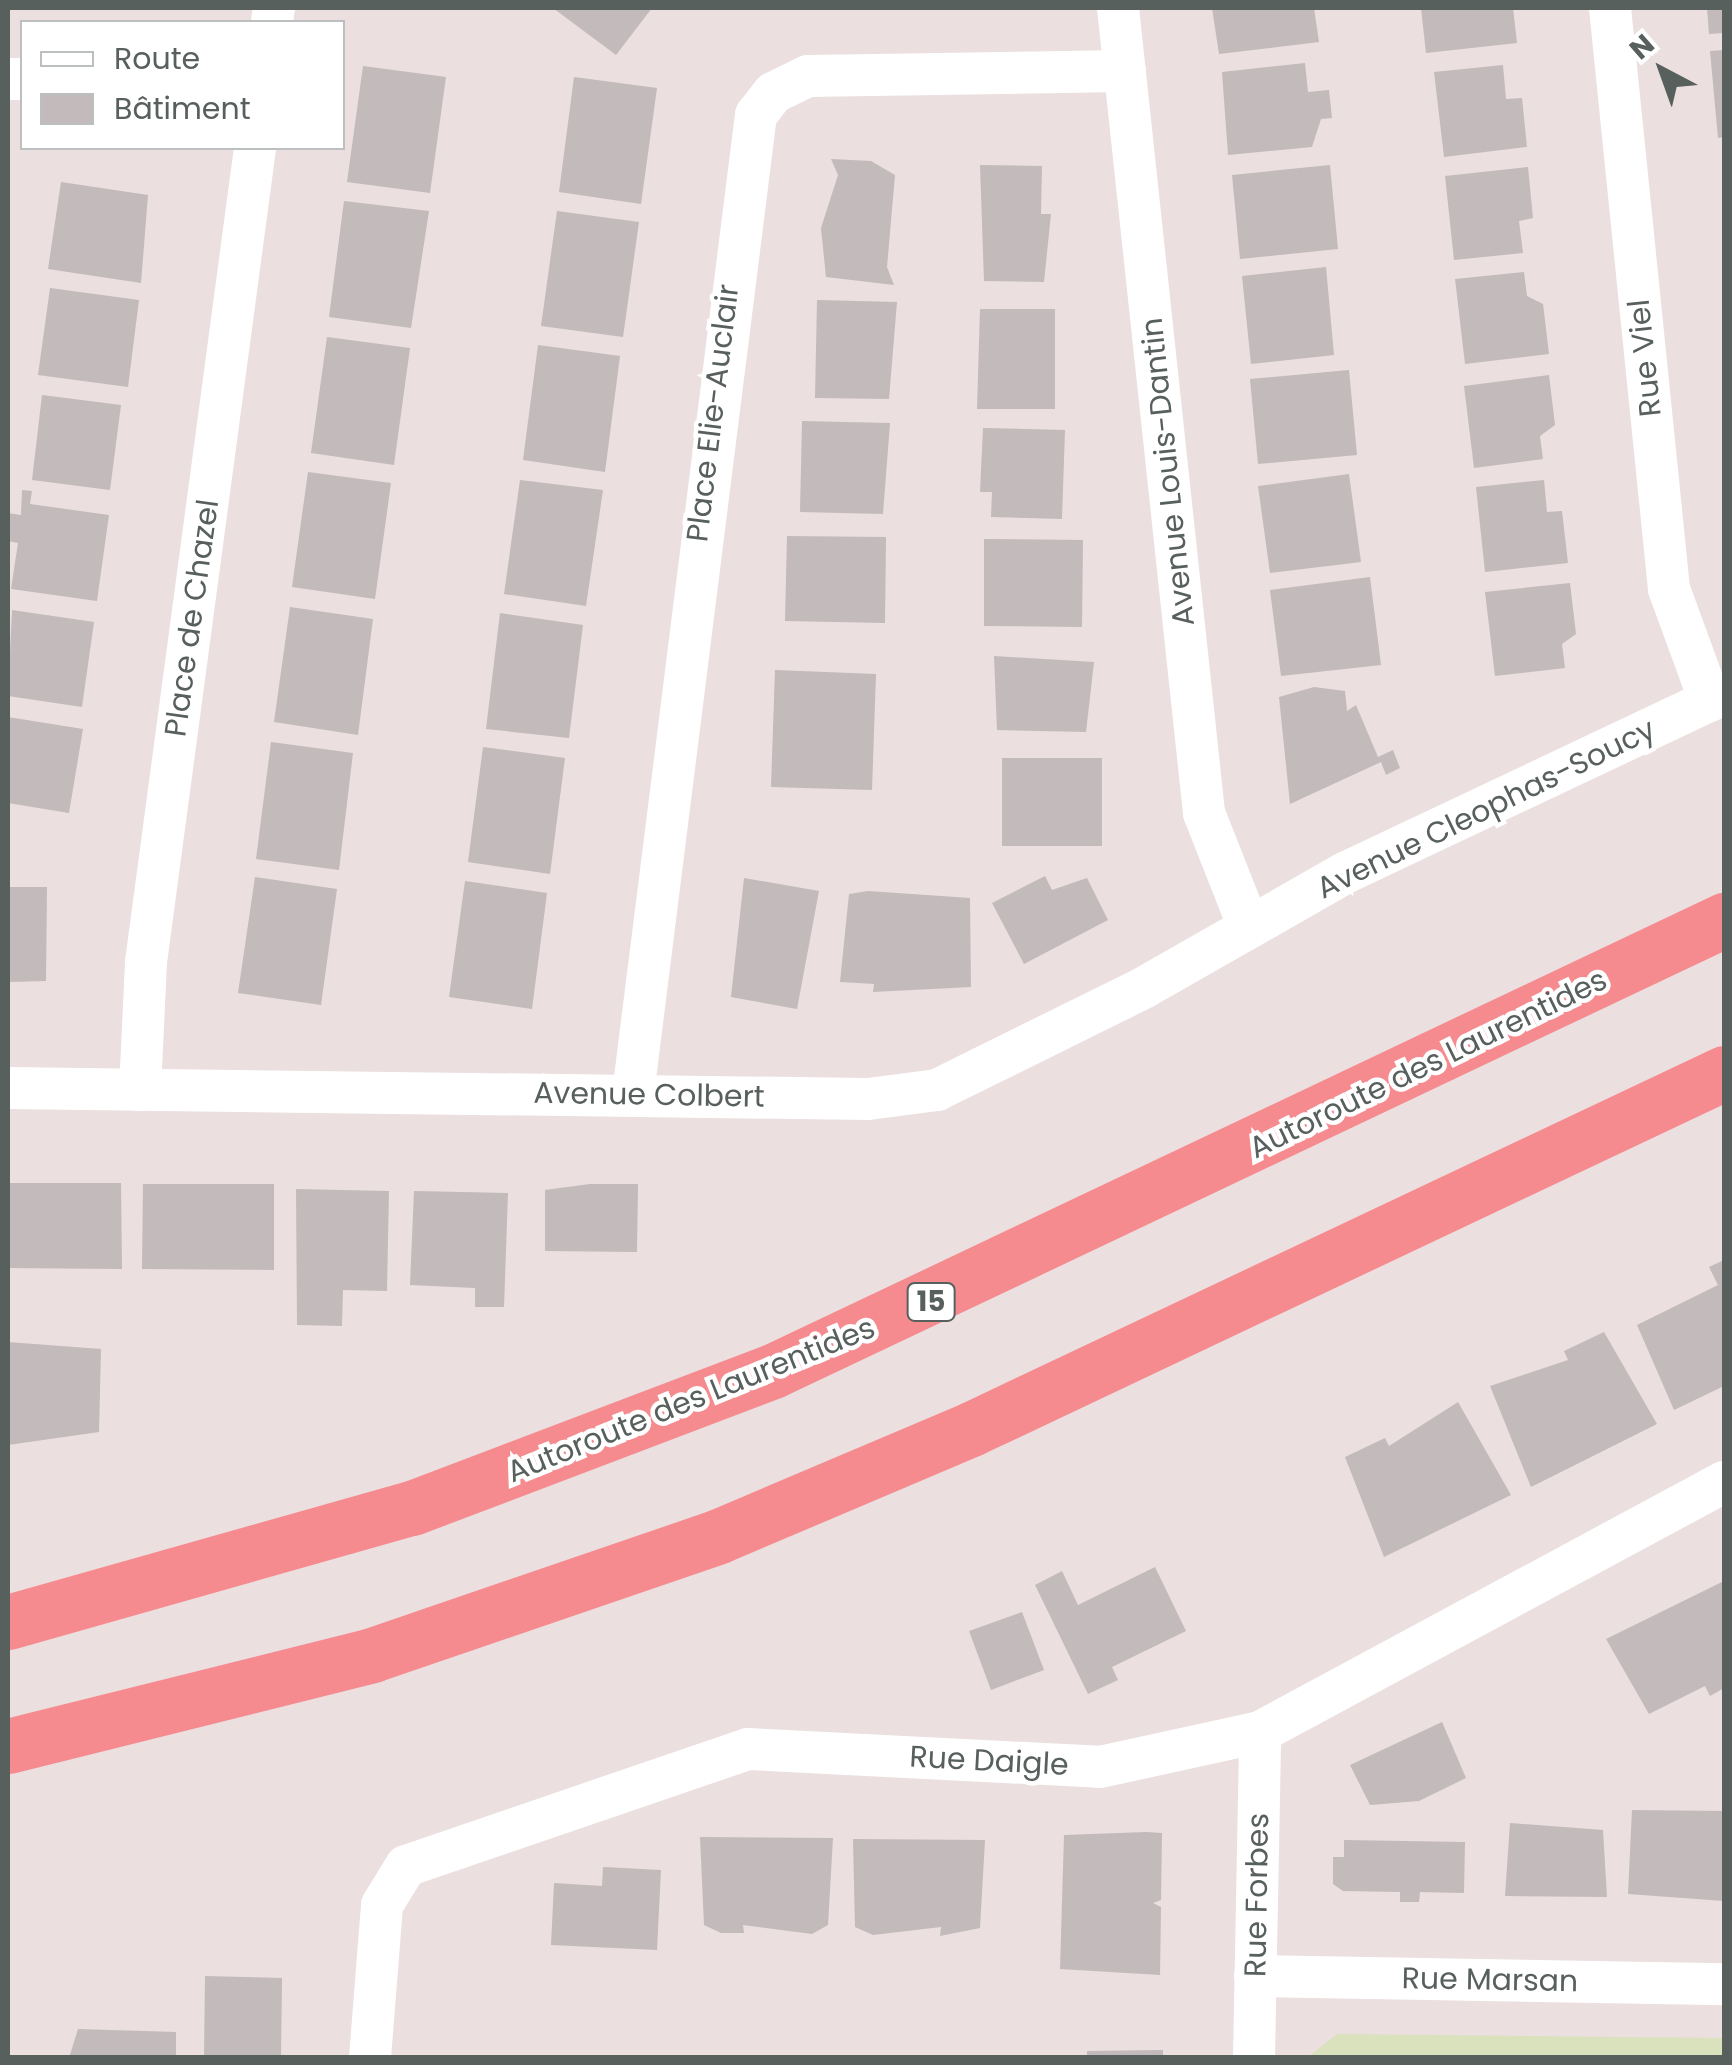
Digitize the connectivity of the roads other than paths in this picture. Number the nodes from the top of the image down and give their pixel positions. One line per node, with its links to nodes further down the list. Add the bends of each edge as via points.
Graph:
1 (1118, 8): 3 (street, Avenue Louis-Dantin)
2 (1610, 8): 5 (street, Rue Viel, via 1669,589)
3 (1125, 72): 8 (street, Avenue Louis-Dantin, via 1204,813); 13 (street, Place Elie-Auclair, via 808,76 772,93 756,115)
4 (255, 150): 12 (street, Place de Chazel, via 146,962)
5 (1717, 698): 8 (street, Avenue Cleophas-Soucy)
6 (1724, 897): 9 (highway)
7 (1724, 920): 9 (highway, Autoroute des Laurentides / 15)
8 (1249, 927): 13 (street, Avenue Colbert, via 937,1090 868,1098)
9 (1486, 1035): 15 (highway, Autoroute des Laurentides / 15, via 992,1274 620,1432 283,1548)
10 (1724, 1073): 17 (highway, via 1005,1414 719,1536 372,1655)
11 (8, 1088): 12 (street, Avenue Colbert)
12 (140, 1090): 13 (street, Avenue Colbert)
13 (633, 1094)
14 (1724, 1482): 16 (street, Rue Daigle)
15 (8, 1622)
16 (1260, 1732): 18 (street, Rue Forbes); 20 (street, Rue Daigle, via 1100,1767 748,1749 406,1866 382,1905)
17 (8, 1746)
18 (1256, 1976): 19 (street, Rue Marsan); 21 (street, Rue Forbes)
19 (1724, 1984)
20 (370, 2058)
21 (1254, 2058)

